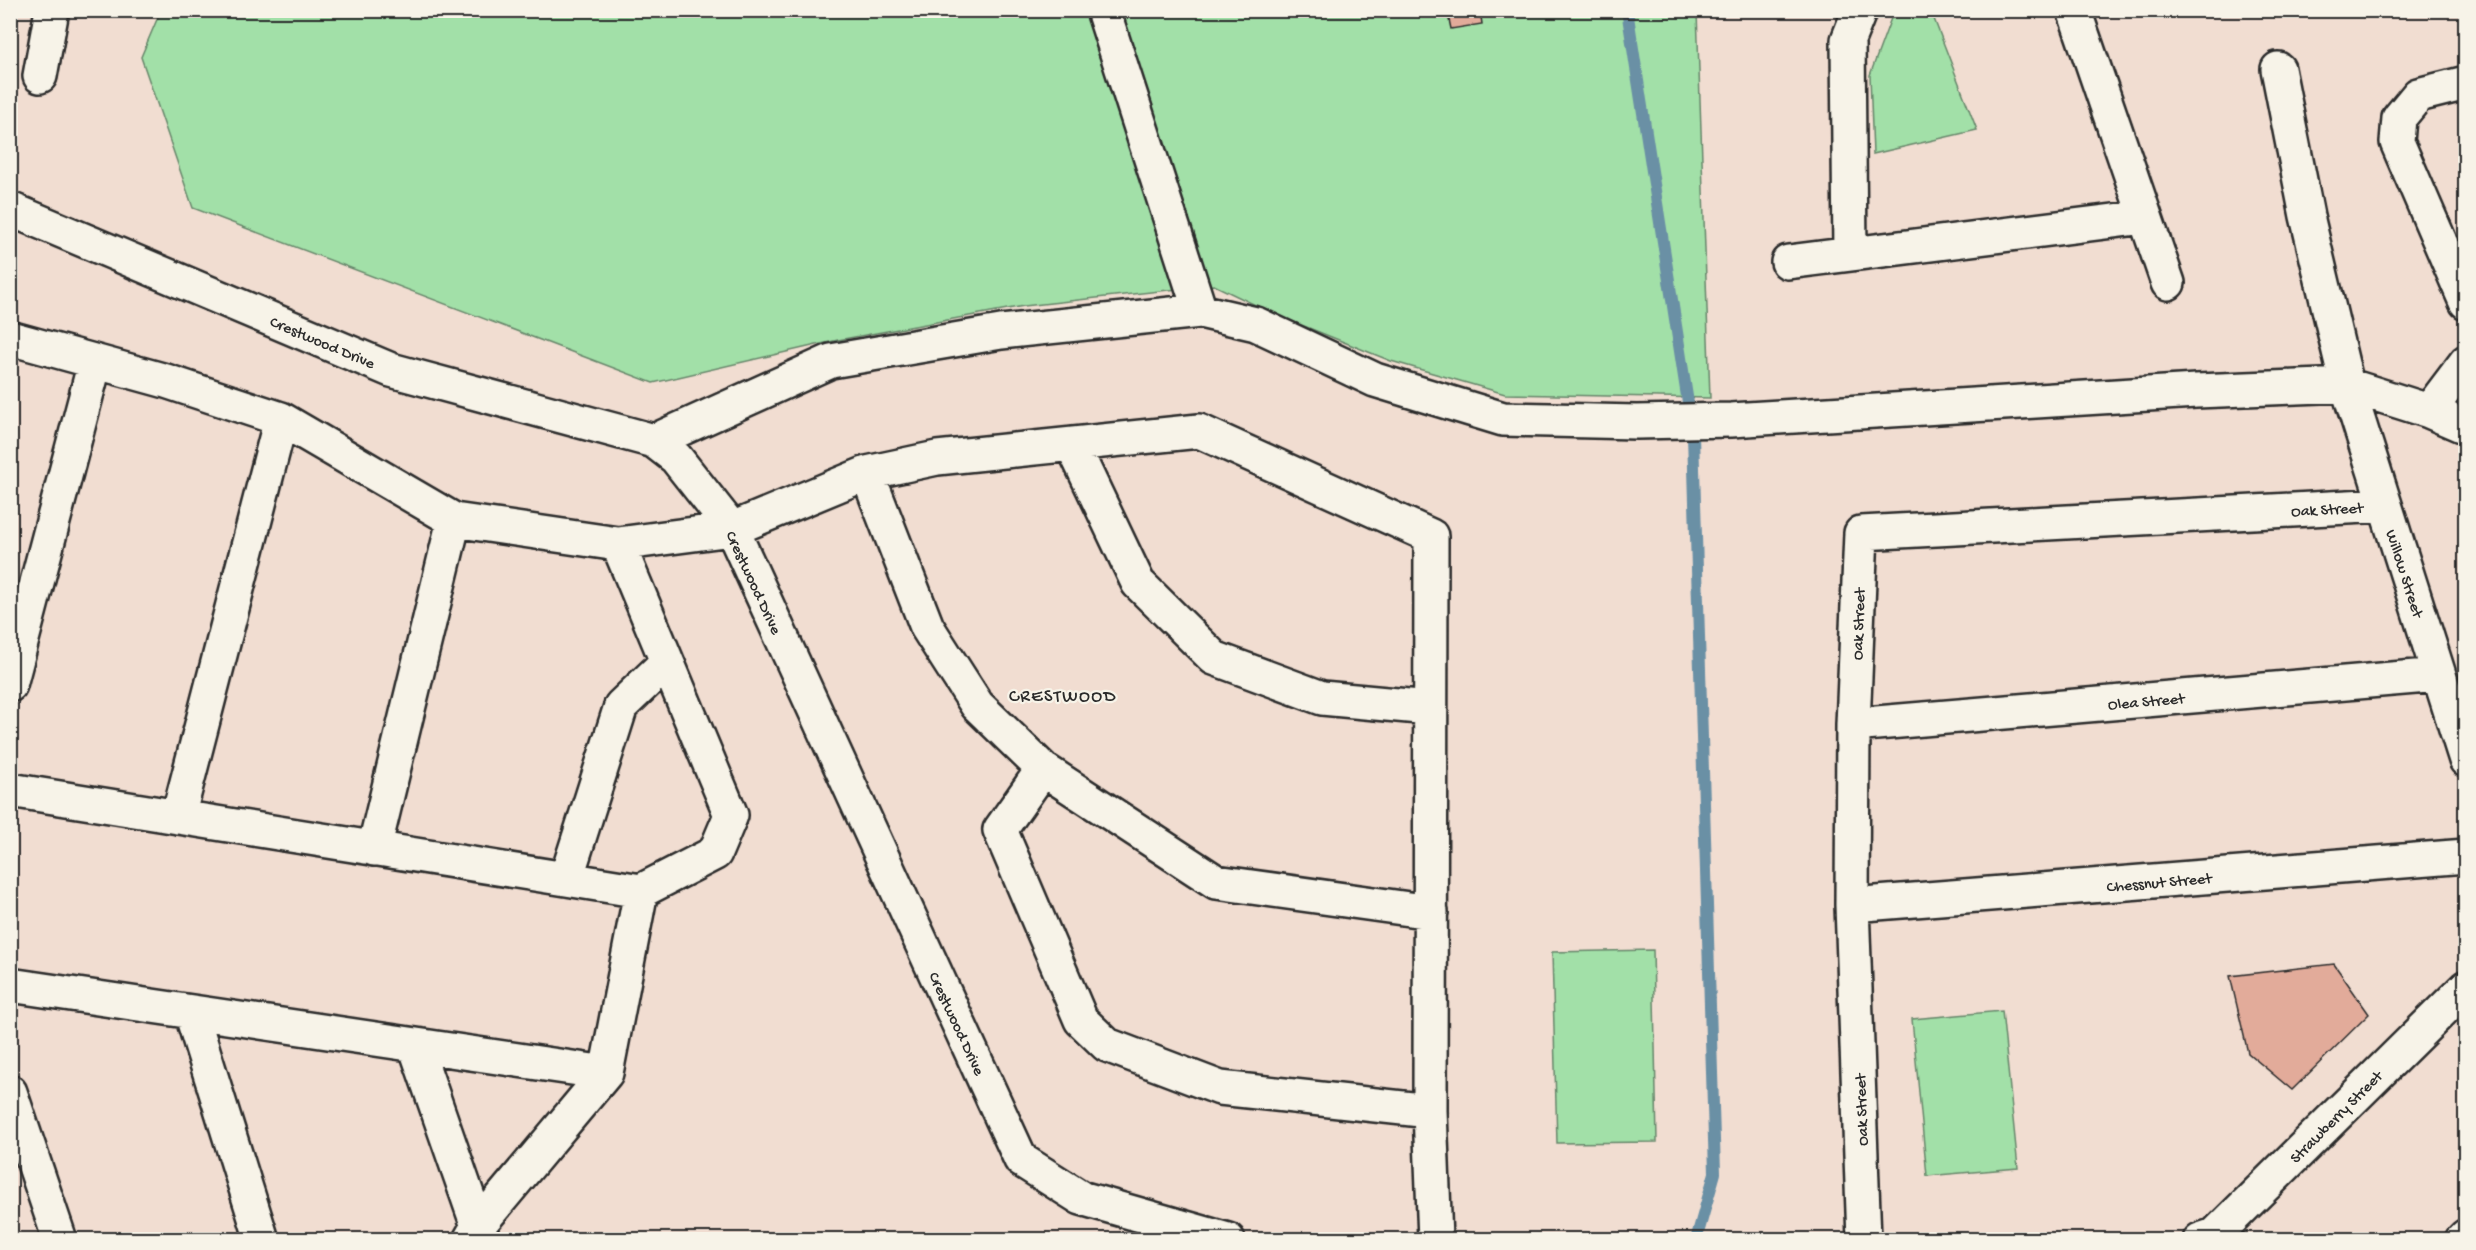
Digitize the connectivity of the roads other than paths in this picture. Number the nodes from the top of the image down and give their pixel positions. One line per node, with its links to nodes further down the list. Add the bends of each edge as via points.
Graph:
1 (52, 10): 6 (street)
2 (1103, 10): 14 (street)
3 (1860, 10): 10 (street, via 1848,40)
4 (2074, 10): 9 (street)
5 (2278, 69): 18 (street, Willow Street, via 2307,216)
6 (40, 76)
7 (2466, 83): 13 (street, via 2418,94 2399,118 2397,142)
8 (10, 209): 22 (street, Crestwood Drive, via 391,370)
9 (2145, 217): 10 (street); 12 (street)
10 (1850, 254): 11 (street)
11 (1788, 262)
12 (2168, 283)
13 (2466, 302)
14 (1200, 311): 18 (street, via 1256,324 1375,380 1503,419 1731,420); 22 (street, via 1000,332 831,361)
15 (10, 338): 16 (street)
16 (95, 362): 20 (street); 31 (street)
17 (2466, 362): 19 (street)
18 (2347, 385): 19 (street); 25 (street, Willow Street)
19 (2429, 411): 21 (street)
20 (281, 418): 26 (street); 37 (street)
21 (2466, 427)
22 (654, 441): 27 (street, Crestwood Drive, via 676,458)
23 (1072, 444): 24 (street, via 937,458); 32 (street, via 1138,583 1214,658 1322,698); 32 (street, via 1199,431 1431,536)
24 (867, 473): 27 (street); 35 (street, via 927,627 977,705)
25 (2385, 505): 30 (street, Willow Street); 33 (street, Oak Street, via 1861,533)
26 (454, 520): 28 (street); 38 (street)
27 (732, 529): 28 (street); 56 (street, Crestwood Drive, via 1021,1161 1081,1198)
28 (618, 544): 29 (street)
29 (666, 663): 40 (street, via 621,706); 41 (street, via 731,815 715,854)
30 (2439, 675): 33 (street, Olea Street); 34 (street, Willow Street)
31 (10, 685)
32 (1430, 708): 43 (street)
33 (1853, 725): 42 (street, Oak Street)
34 (2466, 760)
35 (1043, 769): 43 (street, via 1216,882); 50 (street, via 1000,830 1081,1020 1107,1045 1220,1088)
36 (10, 790): 37 (street)
37 (177, 817): 38 (street)
38 (374, 849): 40 (street)
39 (2466, 856): 42 (street, Chessnut Street)
40 (567, 879): 41 (street)
41 (641, 891): 48 (street)
42 (1851, 905): 58 (street, Oak Street)
43 (1431, 912): 50 (street)
44 (10, 985): 46 (street)
45 (2466, 987): 53 (street, Strawberry Street)
46 (191, 1012): 47 (street); 55 (street)
47 (415, 1045): 48 (street); 51 (street)
48 (606, 1073): 51 (street)
49 (10, 1092): 54 (street)
50 (1430, 1111): 57 (street)
51 (474, 1232)
52 (2466, 1236): 59 (street)
53 (2212, 1238)
54 (60, 1239)
55 (262, 1239)
56 (1228, 1239)
57 (1435, 1239)
58 (1864, 1239)
59 (2462, 1239)

